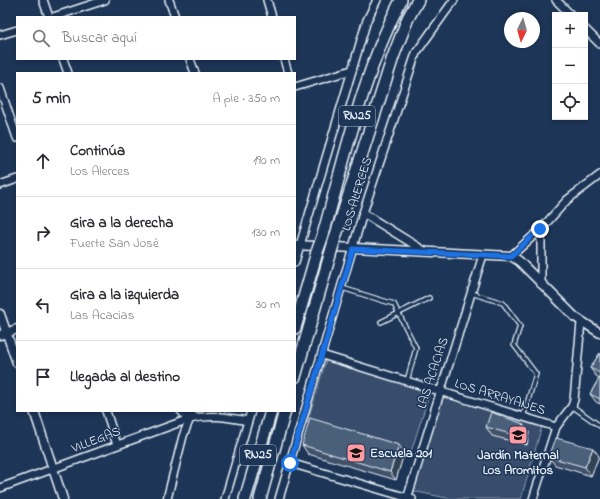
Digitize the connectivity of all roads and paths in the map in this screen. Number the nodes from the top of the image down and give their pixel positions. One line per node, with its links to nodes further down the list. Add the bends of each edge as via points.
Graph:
1 (43, 0): 11 (street)
2 (105, 0): 12 (street)
3 (169, 0): 13 (street)
4 (267, 0): 14 (street)
5 (377, 0): 22 (street, via 367,20)
6 (401, 0): 48 (highway, RN25, bridge, via 387,26 373,64)
7 (418, 0): 54 (highway, RN25, bridge, via 393,57 335,238)
8 (454, 0): 32 (street, LOS ALERCES, via 416,53)
9 (556, 0): 10 (street)
10 (568, 12)
11 (49, 16)
12 (56, 16)
13 (175, 16)
14 (272, 16)
15 (16, 30): 17 (street)
16 (588, 32): 18 (street)
17 (0, 36)
18 (600, 44)
19 (63, 60): 23 (street)
20 (190, 60): 24 (street)
21 (284, 60): 25 (street)
22 (352, 70): 26 (street); 34 (street)
23 (68, 72)
24 (195, 72)
25 (288, 72)
26 (296, 87)
27 (0, 88): 28 (street)
28 (16, 135)
29 (600, 175): 33 (street, via 567,200)
30 (16, 179): 31 (street)
31 (0, 185)
32 (363, 213): 35 (street, LOS ALERCES); 36 (street)
33 (540, 229): 39 (street); 40 (street)
34 (298, 245): 35 (street); 38 (street)
35 (353, 249): 36 (street); 41 (street, LOS ALERCES)
36 (426, 252): 37 (street)
37 (483, 254): 39 (street); 42 (street, LAS ACACIAS)
38 (296, 256)
39 (511, 256): 40 (street)
40 (541, 284): 47 (street)
41 (342, 288): 44 (lane, via 394,304); 52 (street, LOS ALERCES)
42 (471, 293): 56 (street, LAS ACACIAS); 65 (lane, via 503,303 520,326 514,345 536,374)
43 (429, 298): 44 (lane)
44 (399, 313): 46 (lane); 55 (lane, via 416,348)
45 (0, 314): 51 (street)
46 (382, 322)
47 (581, 322): 50 (street); 57 (street)
48 (296, 325)
49 (16, 329): 51 (street)
50 (600, 333)
51 (3, 334): 53 (street)
52 (322, 355): 55 (street, LOS ARRAYANES); 71 (street, LOS ALERCES)
53 (16, 361)
54 (296, 374)
55 (407, 381): 56 (street, LOS ARRAYANES)
56 (440, 392): 65 (street, LOS ARRAYANES); 80 (street, LAS ACACIAS)
57 (572, 406): 68 (lane); 69 (street)
58 (34, 412): 72 (street)
59 (106, 412): 70 (street)
60 (183, 412): 66 (street)
61 (192, 412): 66 (street)
62 (251, 412): 67 (street)
63 (271, 412): 77 (highway, RN25)
64 (285, 412): 78 (highway, RN25)
65 (523, 417): 69 (street, LOS ARRAYANES)
66 (189, 419): 67 (street, VILLEGAS, via 203,415); 70 (street, VILLEGAS); 75 (street)
67 (248, 421): 76 (street)
68 (600, 426)
69 (556, 427): 81 (street)
70 (117, 445): 72 (street, VILLEGAS)
71 (290, 463): 79 (street, LOS ALERCES); 80 (street)
72 (54, 469): 73 (street, VILLEGAS); 74 (street)
73 (0, 488)
74 (64, 499)
75 (167, 499)
76 (225, 499)
77 (245, 499)
78 (260, 499)
79 (281, 499)
80 (409, 499)
81 (533, 499)

